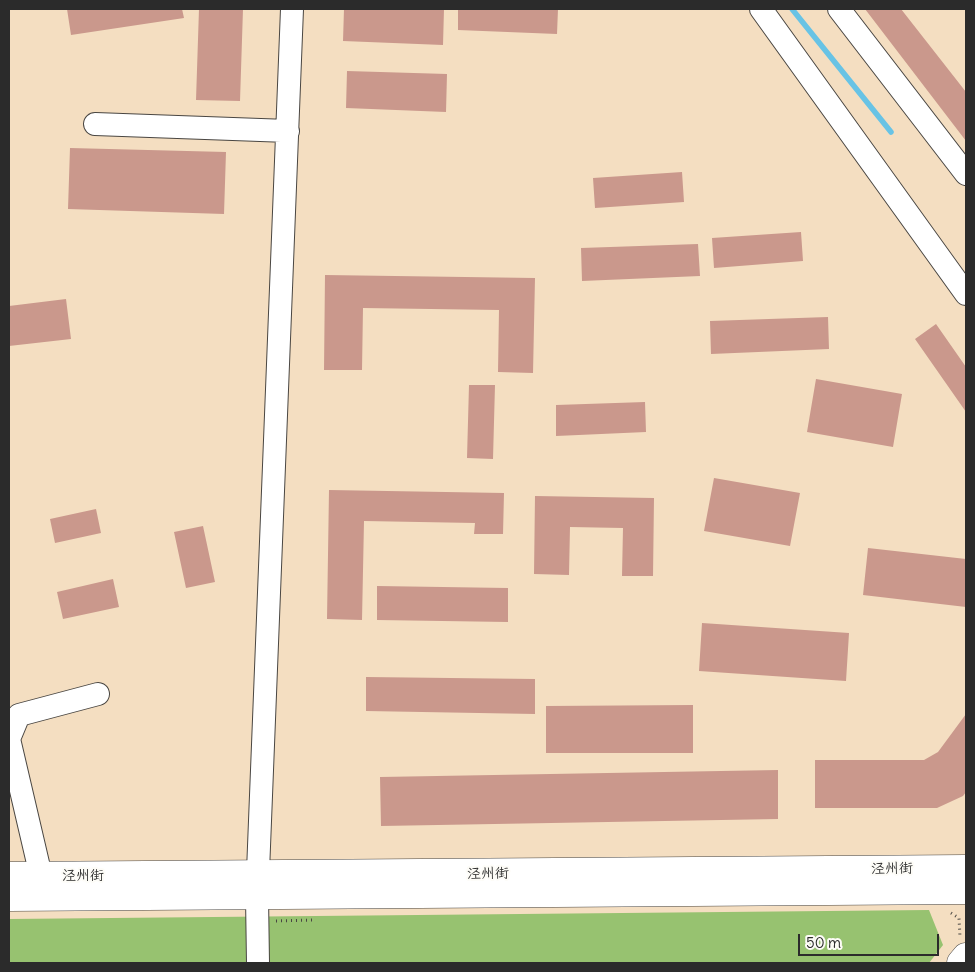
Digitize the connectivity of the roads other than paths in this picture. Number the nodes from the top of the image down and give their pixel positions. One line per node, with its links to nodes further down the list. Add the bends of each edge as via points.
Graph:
1 (292, 9): 5 (street)
2 (761, 9): 7 (street)
3 (839, 9): 6 (street)
4 (95, 124): 5 (street)
5 (288, 131): 12 (street)
6 (966, 174)
7 (966, 294)
8 (98, 694): 11 (street, via 19,714 9,739)
9 (966, 869): 12 (main road, 泾州街)
10 (9, 876): 11 (main road, 泾州街)
11 (41, 876): 12 (main road, 泾州街)
12 (258, 886): 13 (main road, 泾州街); 14 (main road, 泾州街); 16 (street)
13 (966, 890)
14 (9, 897)
15 (966, 957): 17 (main road)
16 (258, 963)
17 (961, 963)

